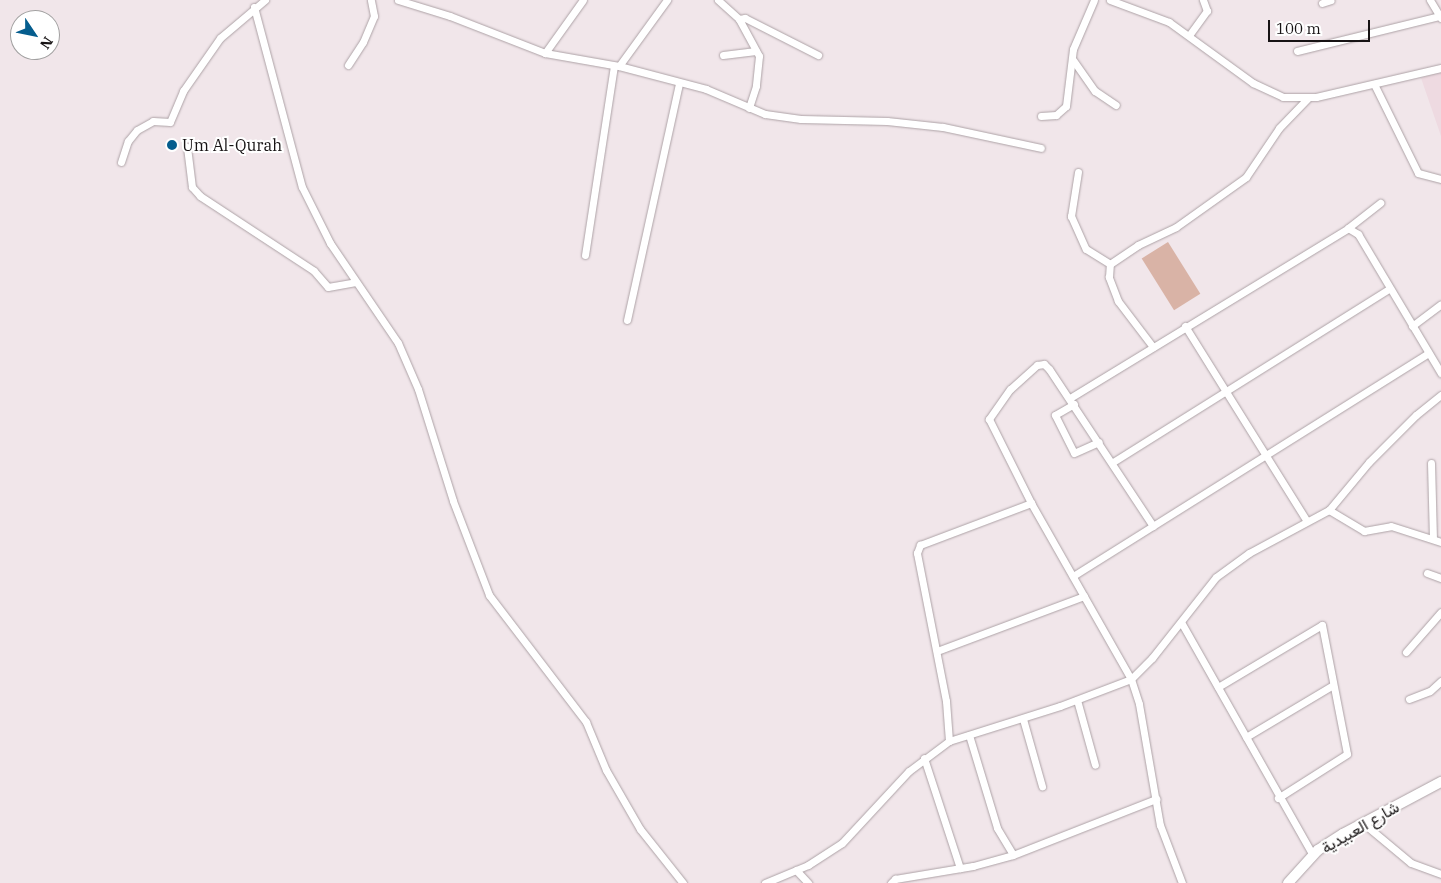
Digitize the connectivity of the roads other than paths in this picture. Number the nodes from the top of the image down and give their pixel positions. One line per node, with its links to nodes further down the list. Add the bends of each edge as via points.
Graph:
1 (265, 0): 13 (street)
2 (371, 0): 23 (street, via 374,16)
3 (398, 0): 19 (street, via 450,16)
4 (583, 0): 19 (street)
5 (667, 0): 24 (street)
6 (718, 0): 15 (street)
7 (1094, 0): 22 (street, via 1073,49)
8 (1110, 0): 16 (street, via 1169,22)
9 (1203, 0): 16 (street, via 1207,11)
10 (1332, 0): 12 (street)
11 (1430, 0): 14 (street)
12 (1322, 3)
13 (254, 7): 34 (street, via 220,38 183,91 170,122 153,121 137,130 128,141); 41 (street, via 302,187 330,243)
14 (1440, 17): 18 (street)
15 (739, 18): 17 (street); 21 (street)
16 (1190, 34): 28 (street, via 1269,92 1283,97)
17 (756, 51): 20 (street); 30 (street, via 756,86)
18 (1298, 52)
19 (544, 53): 24 (street)
20 (723, 55)
21 (818, 55)
22 (1072, 60): 29 (street, via 1096,91); 31 (street, via 1064,111)
23 (348, 65)
24 (616, 66): 26 (street); 39 (street)
25 (1441, 68): 27 (street)
26 (679, 84): 30 (street, via 706,89); 44 (street)
27 (1374, 84): 28 (street); 36 (street, via 1418,173)
28 (1308, 98): 40 (street, via 1279,128 1246,177 1176,227 1138,245)
29 (1116, 105)
30 (750, 108): 33 (street, via 801,120 887,121 943,127)
31 (1041, 116)
32 (187, 147): 41 (street, via 192,187 200,196 314,271 328,287)
33 (1042, 148)
34 (120, 162)
35 (1078, 172): 40 (street, via 1071,216 1086,249)
36 (1441, 179)
37 (1380, 203): 38 (street)
38 (1348, 228): 42 (street, via 1358,234); 45 (street)
39 (585, 254)
40 (1110, 264): 47 (street, via 1109,277 1118,301)
41 (356, 282): 93 (street, via 398,343 418,389 453,501 489,594 586,722 606,770 640,829)
42 (1389, 289): 46 (street); 50 (street)
43 (1441, 304): 46 (street)
44 (627, 320)
45 (1185, 326): 47 (street); 50 (street)
46 (1412, 326): 48 (street)
47 (1153, 347): 52 (street)
48 (1428, 354): 49 (street); 54 (street)
49 (1441, 373)
50 (1224, 392): 54 (street); 55 (street)
51 (1441, 395): 58 (street, via 1369,462)
52 (1072, 401): 53 (street); 53 (street, via 1055,415 1074,453); 57 (street, via 1044,364 1037,366 1010,389 989,419)
53 (1099, 442): 55 (street)
54 (1266, 455): 59 (street); 60 (street)
55 (1113, 462): 60 (street)
56 (1431, 463): 61 (street)
57 (1031, 503): 64 (street); 69 (street, via 920,545 917,553)
58 (1330, 510): 59 (street); 61 (street, via 1364,530 1391,526)
59 (1307, 522): 68 (street, via 1230,565 1204,591)
60 (1153, 526): 64 (street)
61 (1433, 538): 62 (street)
62 (1441, 542)
63 (1427, 574): 65 (street)
64 (1073, 576): 66 (street)
65 (1441, 578)
66 (1084, 596): 69 (street); 71 (street)
67 (1441, 612): 70 (street)
68 (1181, 622): 71 (street); 74 (street)
69 (937, 652): 80 (street)
70 (1406, 652)
71 (1131, 679): 76 (street); 86 (street, via 1139,704)
72 (1441, 681): 75 (street, via 1430,691)
73 (1334, 685): 74 (street, via 1322,625); 79 (street); 85 (street, via 1347,754)
74 (1218, 687): 79 (street)
75 (1409, 699)
76 (1077, 700): 77 (street); 82 (street)
77 (1023, 719): 78 (street); 84 (street)
78 (969, 735): 80 (street); 88 (street, via 998,828)
79 (1246, 737): 85 (street)
80 (949, 741): 81 (street)
81 (924, 758): 90 (street); 91 (street, via 842,842)
82 (1095, 765)
83 (1441, 782): 87 (main road, شارع العبيدية)
84 (1042, 786)
85 (1278, 798): 89 (street)
86 (1156, 799): 88 (street); 97 (street, via 1160,825)
87 (1363, 823): 89 (main road, شارع العبيدية); 92 (street, via 1411,863)
88 (1013, 855): 90 (street)
89 (1313, 855): 98 (main road, شارع العبيدية)
90 (960, 868): 96 (street, via 895,879)
91 (796, 870): 94 (street); 95 (street)
92 (1441, 874)
93 (683, 883)
94 (765, 883)
95 (808, 883)
96 (891, 883)
97 (1182, 883)
98 (1288, 883)

